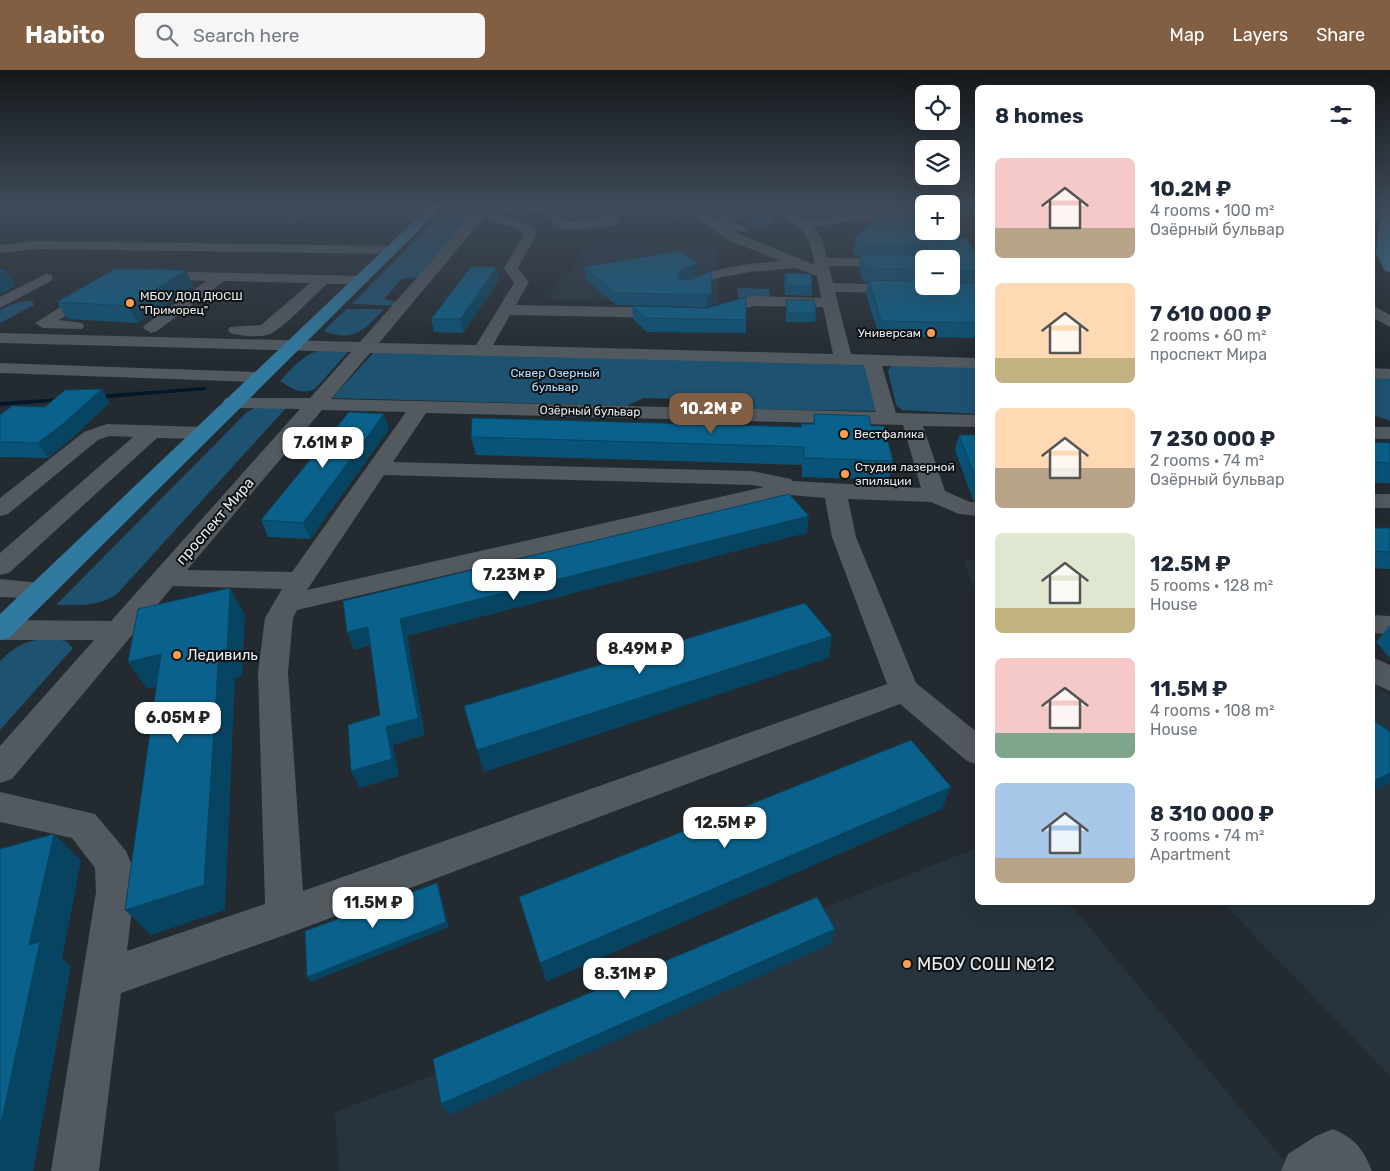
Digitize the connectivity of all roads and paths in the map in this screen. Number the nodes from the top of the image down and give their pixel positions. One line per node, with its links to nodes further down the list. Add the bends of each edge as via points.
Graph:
1 (386, 256): 15 (main road)
2 (451, 256): 29 (street, проспект Мира, via 432,282)
3 (518, 256): 20 (street, via 511,268 522,282)
4 (778, 256): 8 (street)
5 (820, 256): 11 (street)
6 (1383, 256): 9 (main road)
7 (913, 263): 11 (street)
8 (798, 265): 11 (street); 16 (street, via 718,271)
9 (1390, 268)
10 (137, 275): 12 (street)
11 (824, 275): 17 (street); 19 (street)
12 (222, 276): 14 (street); 25 (street)
13 (46, 278): 18 (street)
14 (323, 279): 15 (street); 25 (street, via 265,330)
15 (363, 280): 28 (main road)
16 (686, 287)
17 (906, 289)
18 (0, 303)
19 (830, 303): 20 (street, via 740,303 707,314); 31 (street)
20 (506, 310): 30 (street)
21 (32, 312): 25 (street, via 96,282 43,323)
22 (1375, 312): 24 (street)
23 (16, 321): 26 (street)
24 (1390, 322)
25 (151, 328)
26 (0, 330)
27 (0, 338): 28 (street)
28 (292, 345): 29 (street); 35 (main road)
29 (368, 346): 30 (street); 37 (street, проспект Мира)
30 (482, 349): 31 (street)
31 (843, 359): 32 (street)
32 (871, 360): 33 (street); 39 (street)
33 (975, 363)
34 (0, 368): 35 (street)
35 (259, 377): 36 (main road)
36 (233, 402): 37 (street, Озёрный бульвар); 43 (main road)
37 (316, 404): 38 (street, Озёрный бульвар); 55 (street, проспект Мира)
38 (420, 407): 39 (street, Озёрный бульвар); 46 (street)
39 (888, 419): 40 (street, Озёрный бульвар)
40 (911, 420): 41 (street, Озёрный бульвар); 49 (street)
41 (975, 421)
42 (152, 431): 43 (street); 52 (street, via 107,430 91,436); 54 (street)
43 (202, 433): 57 (main road)
44 (1375, 433): 45 (street)
45 (1390, 433)
46 (378, 468): 47 (street, via 752,478); 58 (street)
47 (790, 488): 48 (street); 58 (street)
48 (835, 492): 49 (street); 65 (street, via 844,537)
49 (935, 495): 53 (street, via 966,509)
50 (1375, 501): 51 (street)
51 (1390, 501)
52 (0, 509)
53 (975, 509)
54 (0, 567)
55 (166, 578): 58 (street); 62 (street, проспект Мира)
56 (0, 588): 57 (street)
57 (42, 590): 61 (main road)
58 (293, 593): 69 (street, via 279,618 272,672)
59 (1375, 624): 60 (street)
60 (1390, 625)
61 (0, 630): 62 (street)
62 (119, 631): 67 (street, проспект Мира)
63 (1375, 669): 64 (street)
64 (1390, 680)
65 (904, 690): 66 (street); 69 (street)
66 (975, 749)
67 (0, 769)
68 (0, 807): 70 (street, via 83,825 113,863 116,892)
69 (285, 916): 70 (street)
70 (101, 980): 71 (street)
71 (74, 1171)
72 (1305, 1171): 73 (street, via 1333,1154)
73 (1348, 1171)

